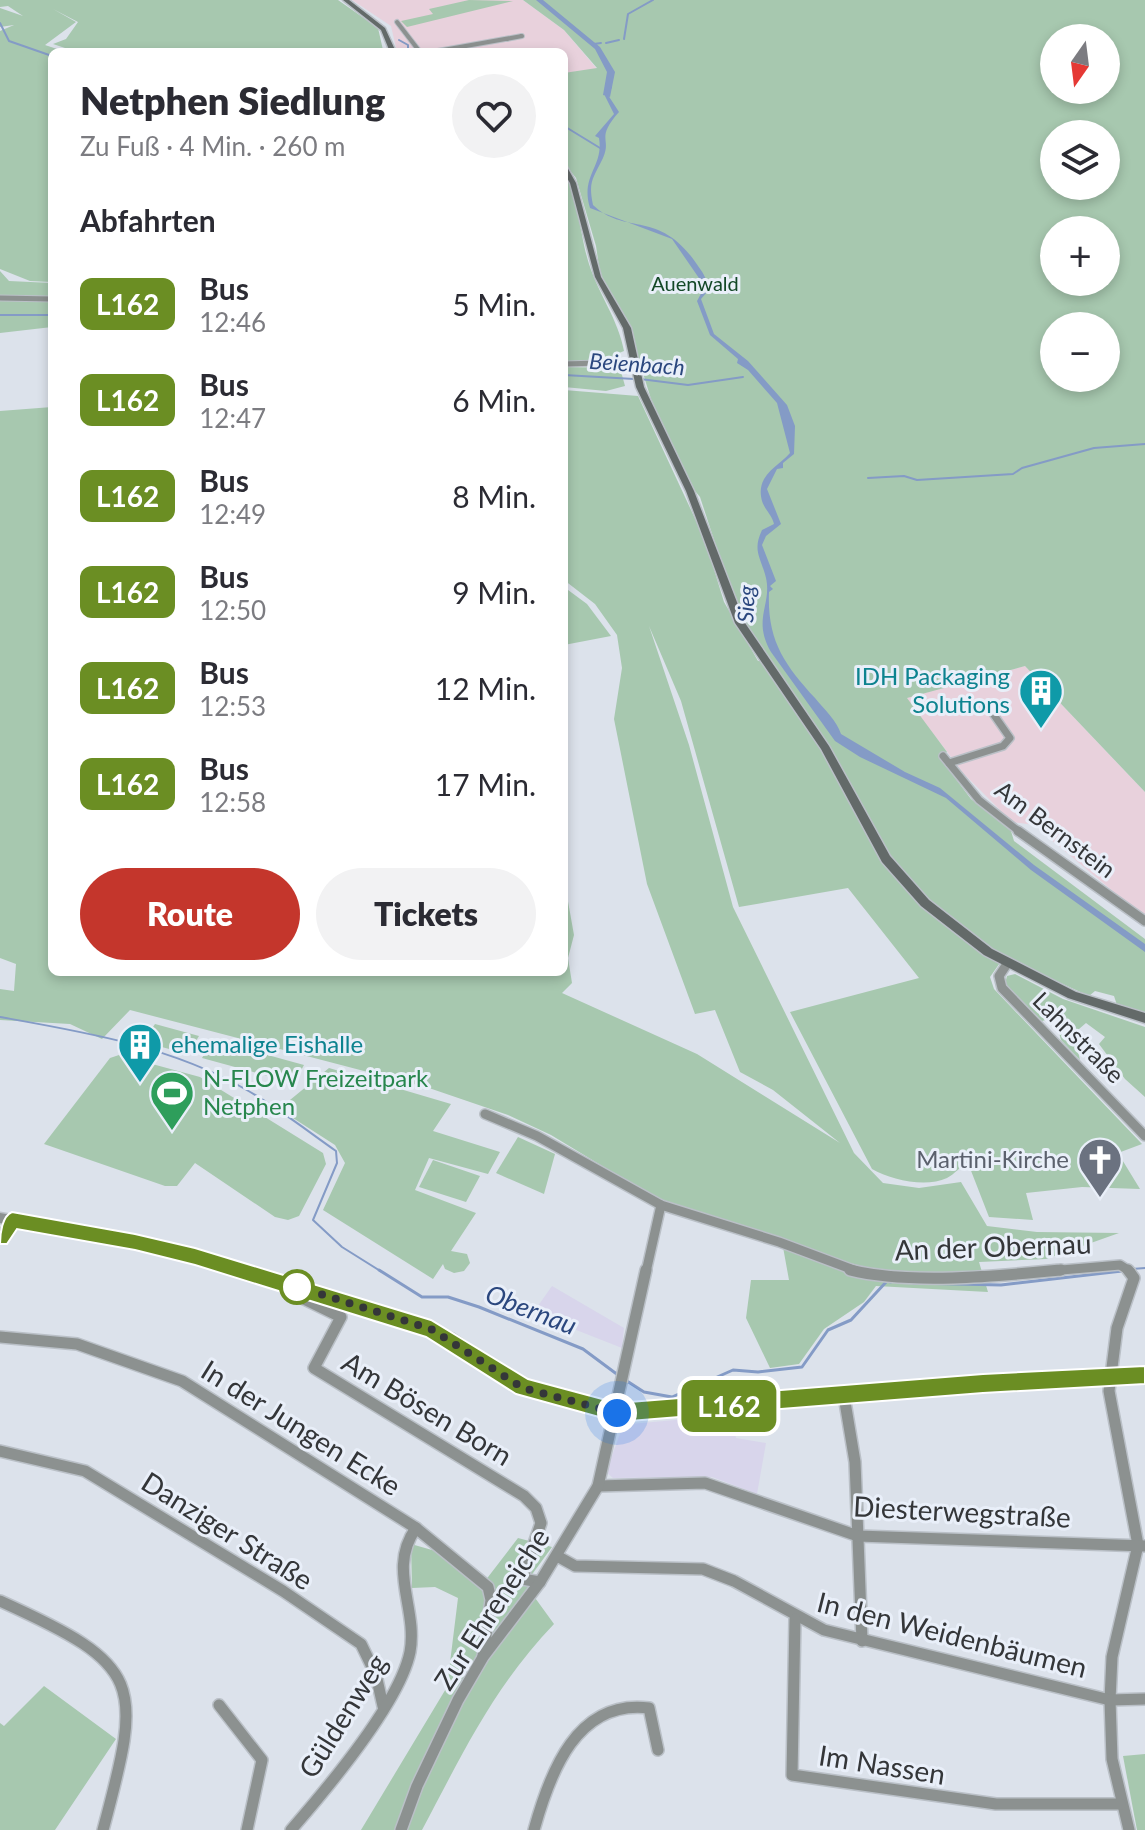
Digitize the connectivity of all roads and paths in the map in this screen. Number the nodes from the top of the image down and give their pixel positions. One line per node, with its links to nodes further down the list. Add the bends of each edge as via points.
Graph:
1 (346, 0): 4 (main road, via 378,23)
2 (397, 22): 5 (street)
3 (507, 39): 6 (street)
4 (391, 48)
5 (417, 48)
6 (455, 48)
7 (568, 174): 10 (main road, via 598,277 627,328)
8 (0, 298): 9 (street)
9 (48, 299)
10 (634, 362): 11 (street); 14 (main road, via 740,623 825,748 878,848 936,914)
11 (568, 364)
12 (994, 715): 13 (street, Am Bernstein, via 1010,738 1003,746 946,760 979,800 1006,822)
13 (1145, 921)
14 (1007, 964): 15 (main road, via 1081,998); 17 (street, Lahnstraße, via 999,976 1002,988)
15 (1145, 1018)
16 (485, 1114): 18 (street, An der Obernau, via 537,1136)
17 (1145, 1136)
18 (661, 1205): 22 (street, An der Obernau, via 852,1271 995,1276 1123,1267 1134,1274); 27 (street)
19 (6, 1219): 20 (street); 21 (street, via 135,1242)
20 (0, 1239)
21 (289, 1284): 27 (street, via 431,1329 523,1388); 34 (street, Am Bösen Born, via 298,1296 341,1317 314,1368 536,1508 541,1523 522,1579)
22 (1139, 1288): 24 (street, An der Obernau, via 1126,1296)
23 (0, 1337): 30 (street, In der Jungen Ecke, via 77,1344 182,1381)
24 (1108, 1375): 25 (street); 26 (street); 32 (street)
25 (1145, 1375)
26 (844, 1396): 27 (street); 31 (street, via 855,1462)
27 (617, 1413): 29 (street, Zur Ehreneiche)
28 (0, 1451): 42 (street, Danziger Straße, via 85,1471 283,1591 361,1644)
29 (598, 1486): 31 (street, Diesterwegstraße, via 705,1483); 33 (street, Zur Ehreneiche)
30 (416, 1528): 38 (street, In der Jungen Ecke, via 485,1583 491,1600); 42 (street, Güldenweg, via 405,1539 401,1556 409,1652)
31 (858, 1536): 32 (street, Diesterwegstraße); 37 (street)
32 (1142, 1546): 40 (street, via 1112,1657)
33 (557, 1556): 34 (street, Zur Ehreneiche); 36 (street, In den Weidenbäumen, via 575,1566 703,1569 721,1574)
34 (540, 1582): 38 (street, Zur Ehreneiche)
35 (0, 1601): 45 (street, via 76,1635 121,1677 130,1722)
36 (795, 1619): 37 (street, In den Weidenbäumen); 44 (street, Im Nassen, via 792,1775 961,1802 1045,1808)
37 (862, 1641): 40 (street, In den Weidenbäumen)
38 (483, 1657): 48 (street, Zur Ehreneiche, via 417,1786)
39 (1145, 1699): 40 (street, In den Weidenbäumen)
40 (1110, 1700): 44 (street)
41 (219, 1705): 46 (street, via 262,1760)
42 (383, 1706): 47 (street, Güldenweg, via 345,1769)
43 (658, 1750): 49 (street, via 649,1708 633,1703 602,1710 563,1756)
44 (1120, 1804): 50 (street)
45 (103, 1830)
46 (247, 1830)
47 (291, 1830)
48 (401, 1830)
49 (534, 1830)
50 (1129, 1830)

